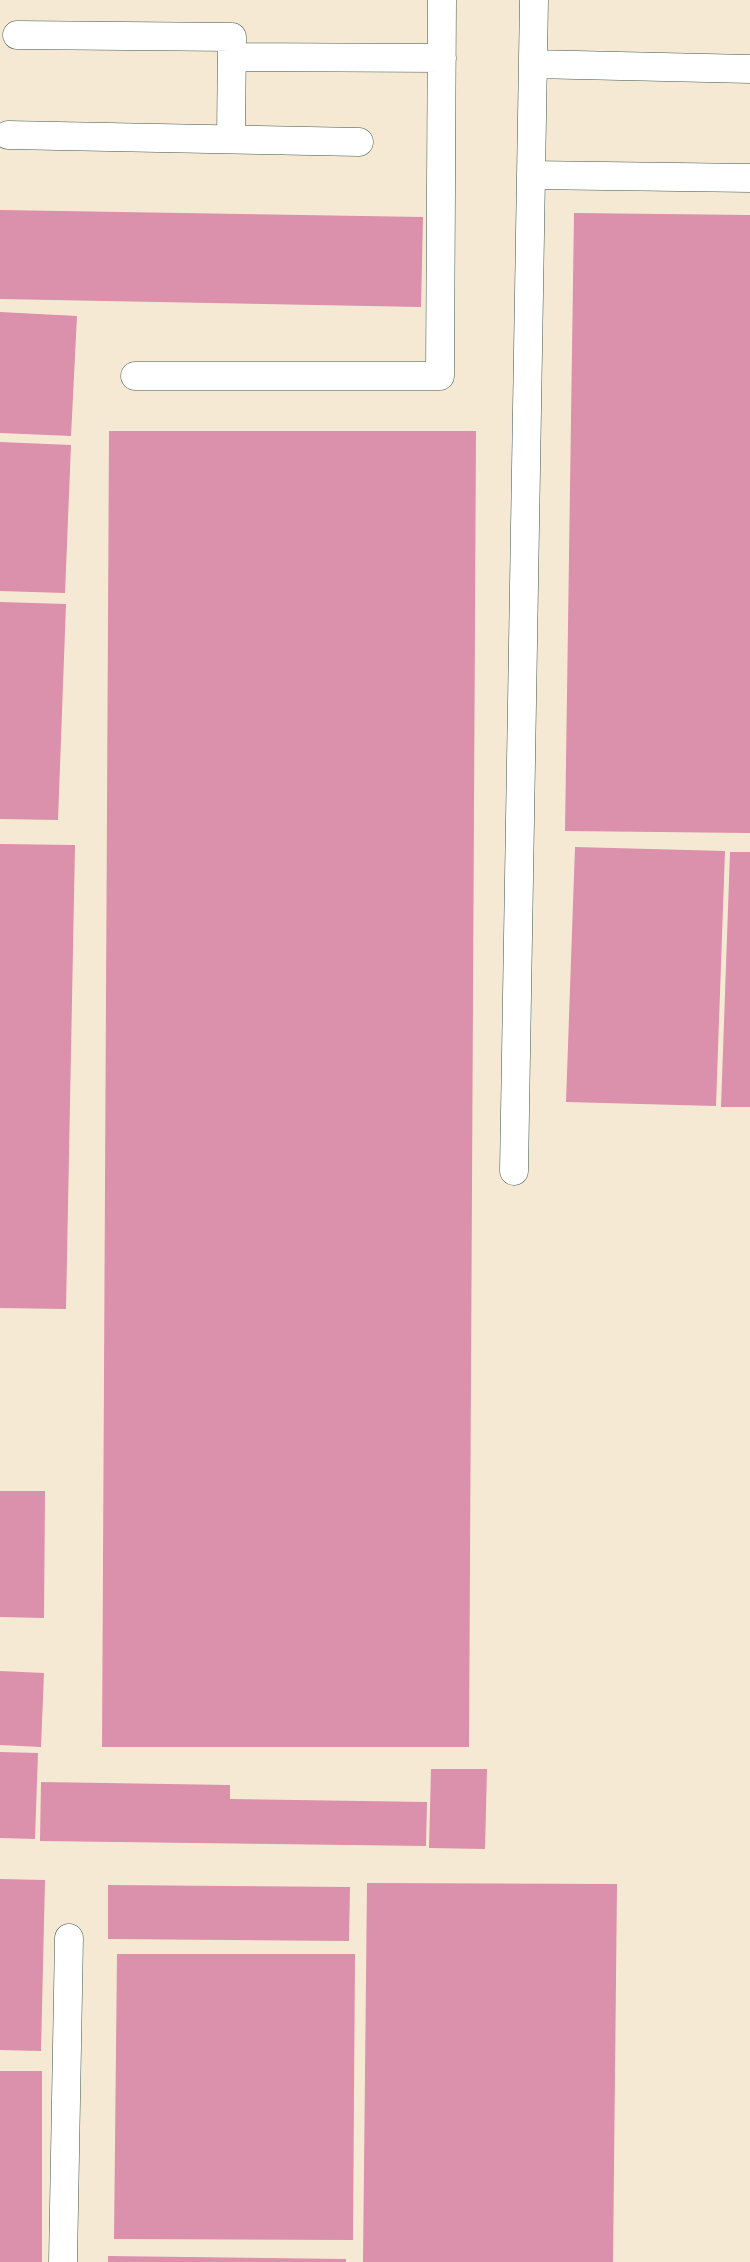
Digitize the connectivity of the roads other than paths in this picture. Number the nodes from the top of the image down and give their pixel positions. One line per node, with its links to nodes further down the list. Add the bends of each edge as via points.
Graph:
1 (442, 0): 5 (lane)
2 (534, 0): 6 (lane)
3 (17, 35): 4 (lane, via 232,37)
4 (232, 57): 5 (lane); 9 (lane)
5 (442, 58): 13 (lane, via 440,376)
6 (533, 64): 7 (lane); 11 (lane)
7 (750, 68)
8 (8, 135): 9 (lane)
9 (231, 139): 10 (lane)
10 (360, 142)
11 (531, 175): 12 (lane); 14 (lane)
12 (750, 178)
13 (135, 376)
14 (514, 1171)
15 (68, 1938): 16 (lane)
16 (63, 2262)

